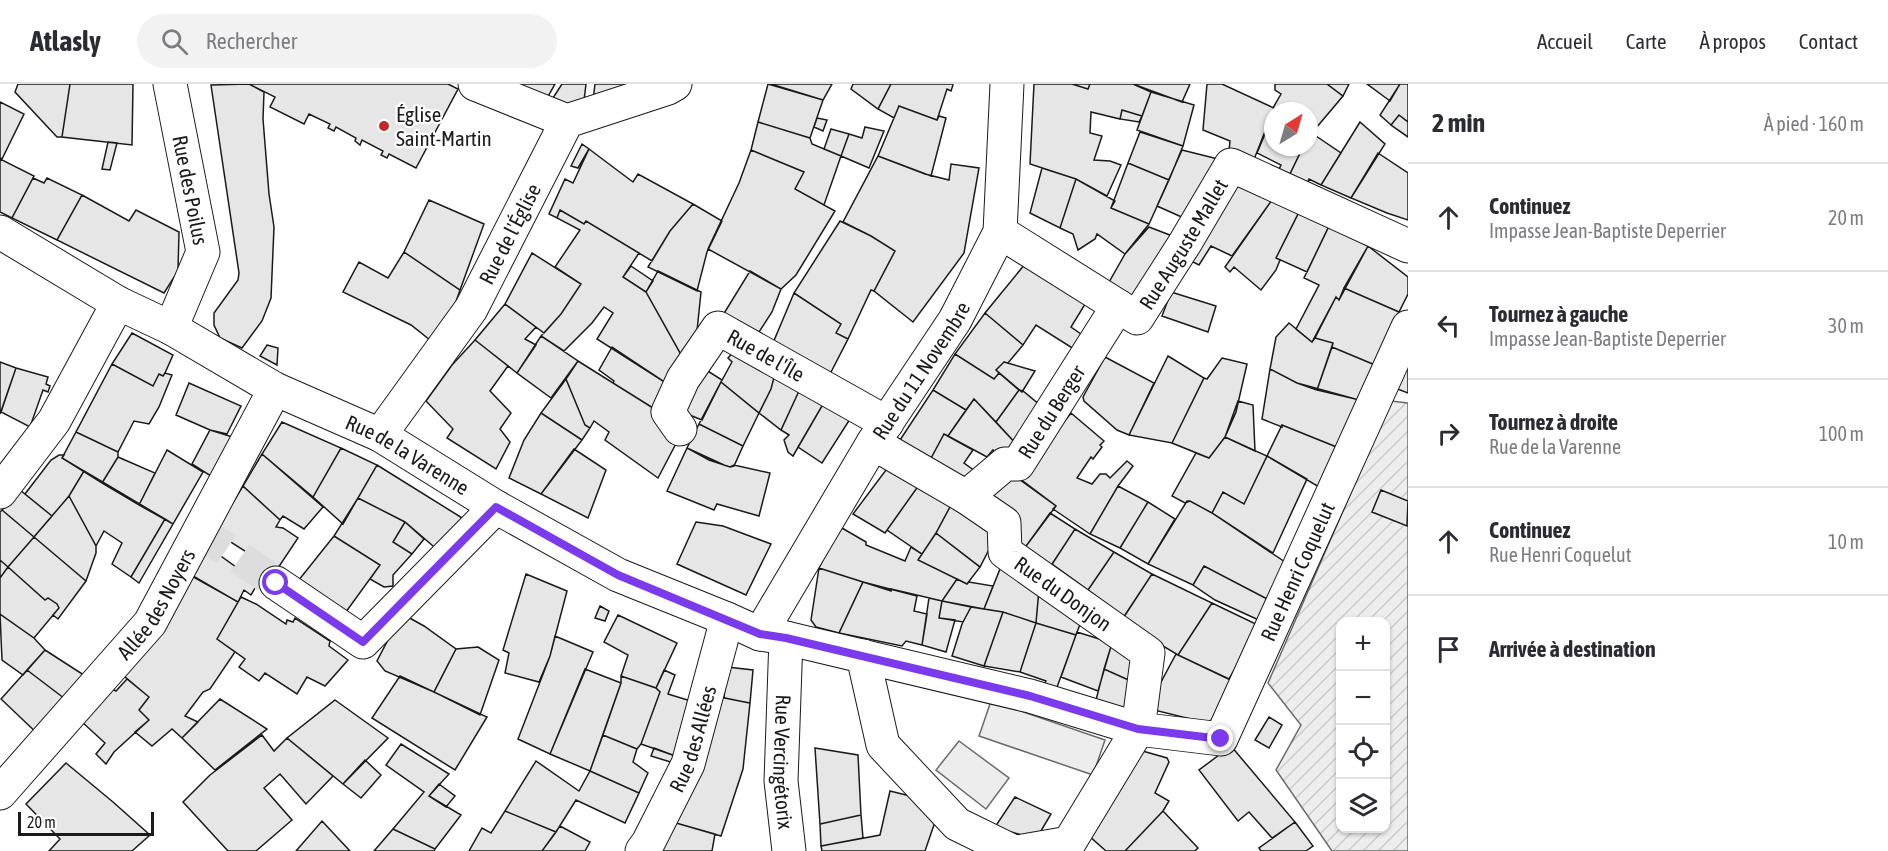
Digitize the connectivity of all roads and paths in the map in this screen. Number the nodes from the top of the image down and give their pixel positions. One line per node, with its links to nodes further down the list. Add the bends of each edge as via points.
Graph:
1 (170, 84): 12 (street, Rue des Poilus, via 203,252)
2 (475, 84): 5 (street)
3 (675, 84): 5 (street)
4 (1003, 86): 7 (street, Rue du 11 Novembre)
5 (567, 121): 16 (street, Rue de l'Église, via 471,309)
6 (0, 232): 9 (street, Rue de la Varenne)
7 (1000, 232): 10 (street, Rue Auguste Mallet); 15 (street, Rue du 11 Novembre, via 955,320)
8 (1408, 246): 10 (street, Rue Auguste Mallet, via 1231,165 1137,318)
9 (118, 303): 12 (street, Rue de la Varenne); 17 (street, via 54,421)
10 (1118, 306): 18 (street, Rue du Berger, via 1018,464 1005,464)
11 (1408, 327): 24 (street, Rue Henri Coquelut, via 1221,739)
12 (171, 328): 13 (street, Rue de la Varenne)
13 (275, 389): 16 (street, Rue de la Varenne); 25 (street, Allée des Noyers, via 150,623)
14 (681, 429): 15 (street, Rue de l'Île, via 668,412 683,379 718,328)
15 (880, 433): 18 (street, Rue du Donjon); 22 (street, Rue du 11 Novembre)
16 (380, 435): 19 (street, Rue de la Varenne)
17 (0, 492)
18 (966, 497): 24 (street, Rue du Donjon, via 1004,523 1005,552 1148,653)
19 (496, 507): 20 (street, via 363,642); 21 (street, Rue de la Varenne, via 618,575)
20 (276, 583)
21 (727, 619): 22 (street, Rue de la Varenne); 26 (street, Rue des Allées, via 688,764)
22 (773, 636): 23 (street, Rue de la Varenne); 27 (street, Rue Vercingétorix)
23 (863, 656): 24 (street, Rue de la Varenne, via 1030,696); 28 (street, via 884,745 957,824)
24 (1138, 729): 29 (street, via 1069,843)
25 (0, 793)
26 (642, 851)
27 (789, 851)
28 (1012, 851)
29 (1023, 851)

